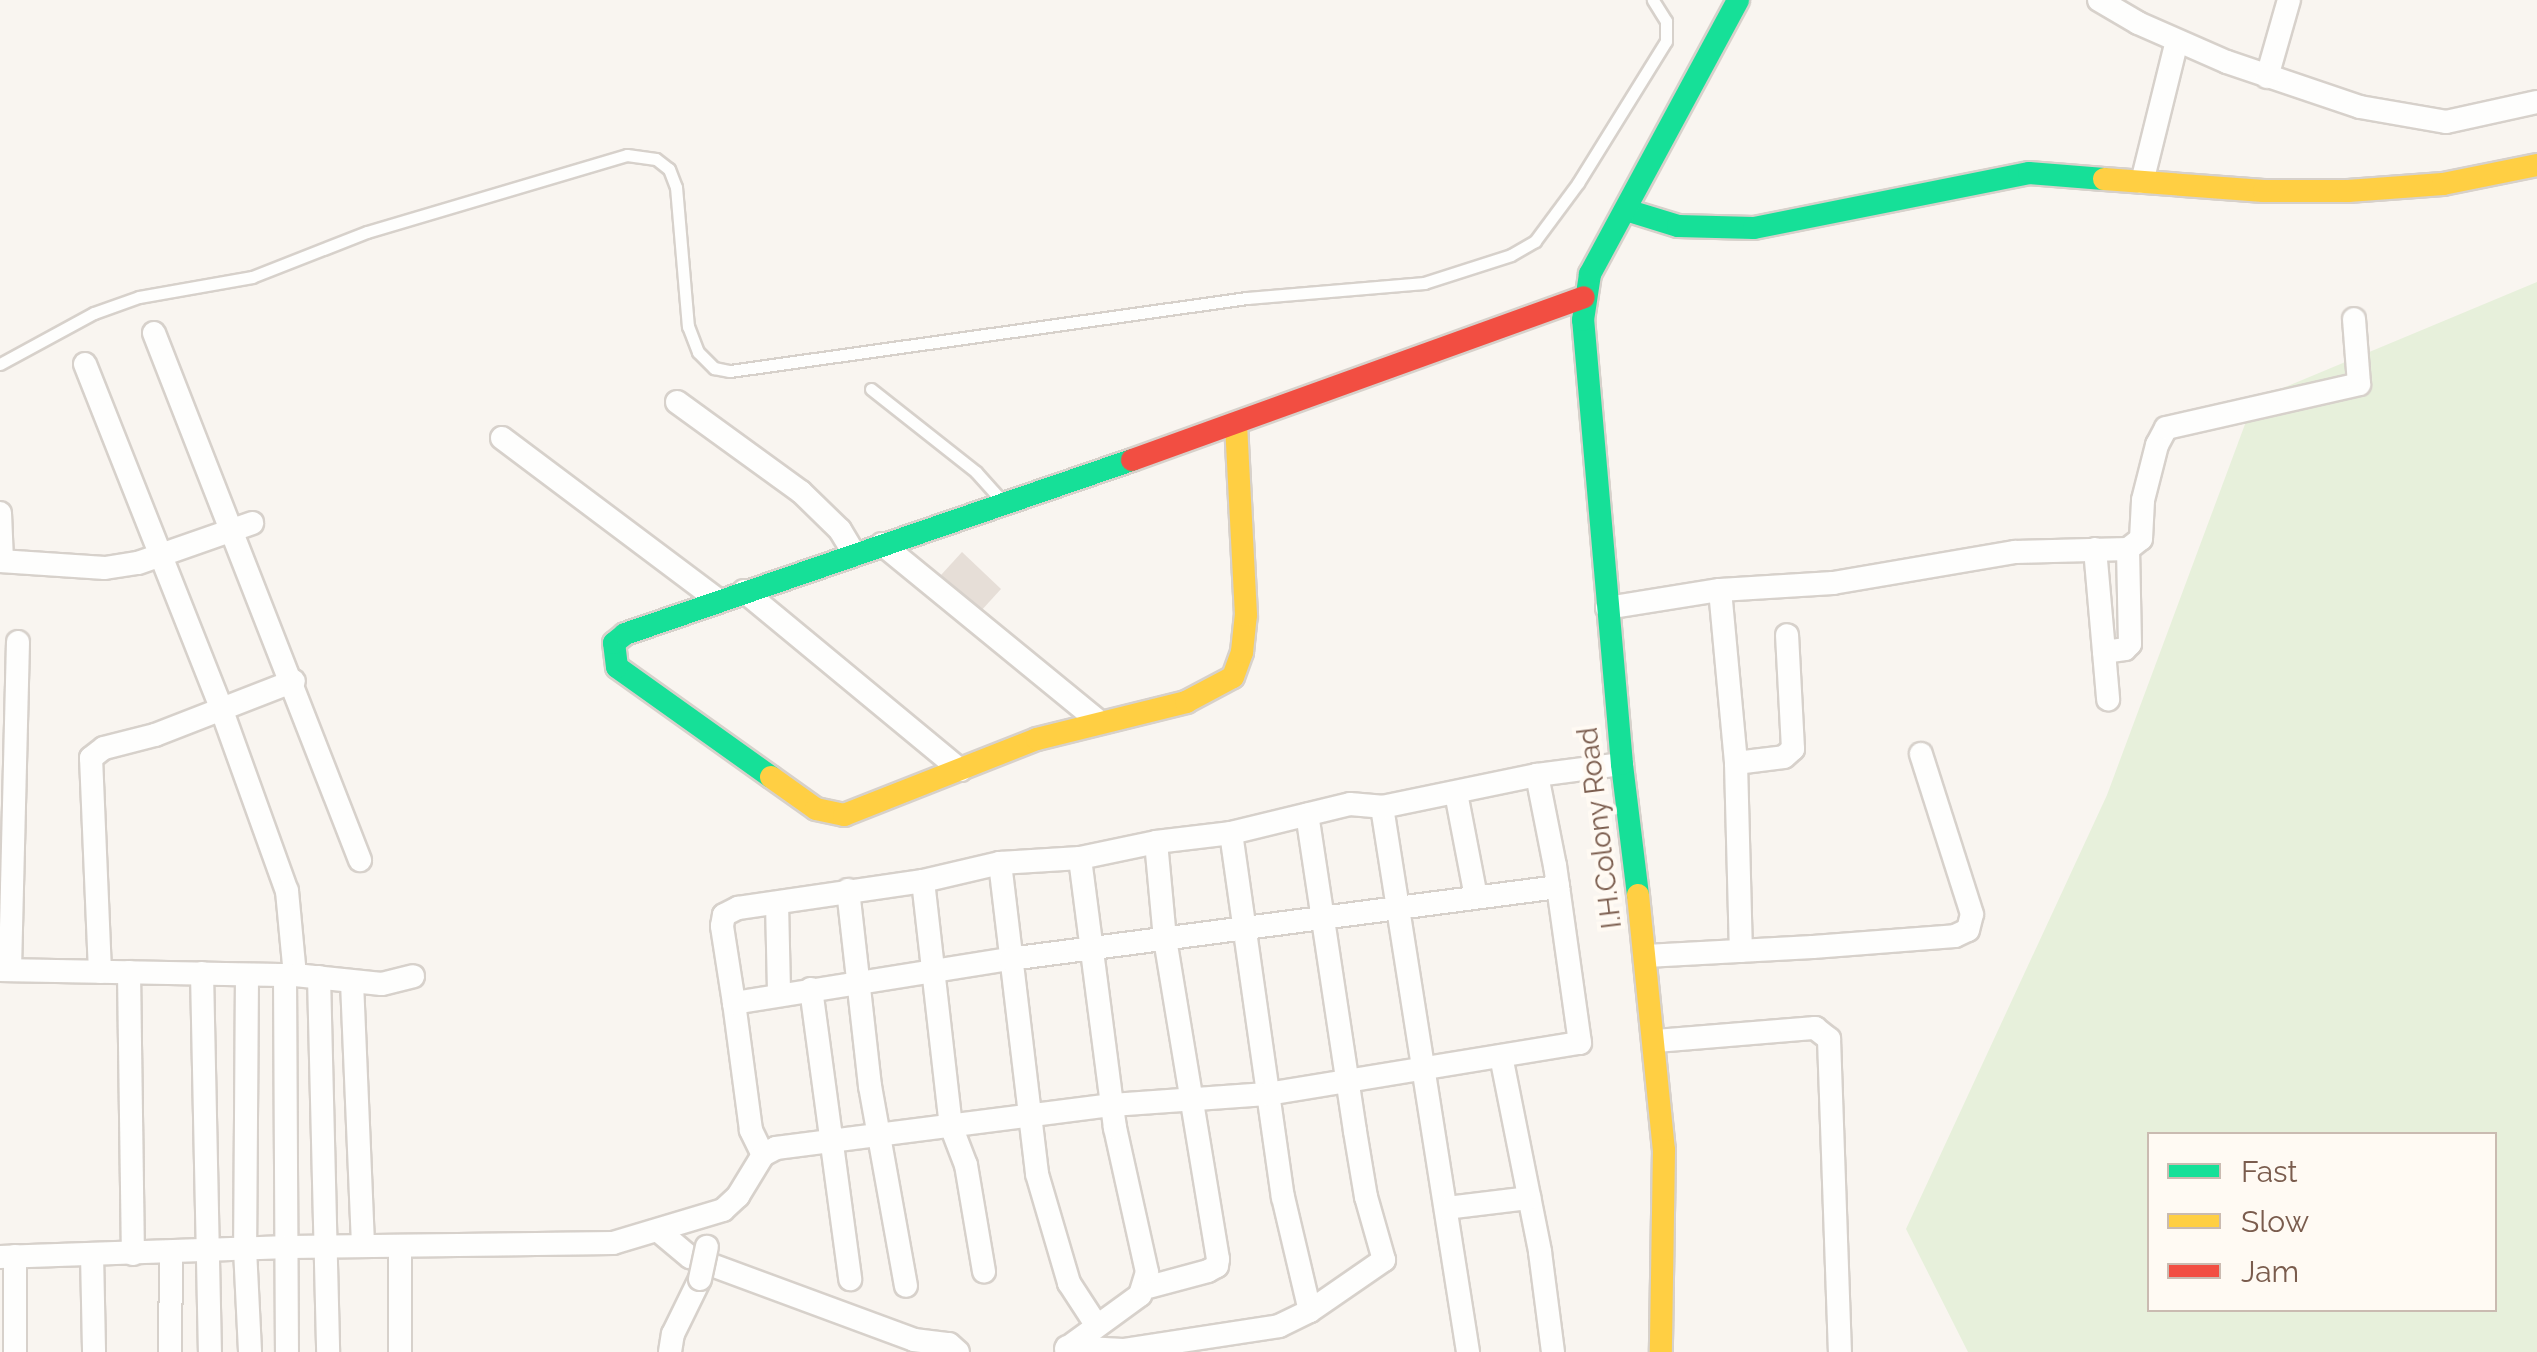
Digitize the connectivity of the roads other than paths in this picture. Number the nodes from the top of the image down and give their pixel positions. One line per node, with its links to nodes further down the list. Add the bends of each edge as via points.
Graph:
1 (1652, 0): 14 (lane, via 1666,21 1666,41 1535,241 1510,256 1424,282 1247,298 730,371 714,368 698,352 688,326 676,187 668,169 656,159 628,155 367,232 252,277 139,296)
2 (1738, 0): 10 (street)
3 (2099, 0): 5 (street)
4 (2288, 0): 6 (street)
5 (2177, 41): 6 (street); 8 (street)
6 (2267, 77): 7 (street, via 2360,107 2446,122)
7 (2537, 102)
8 (2147, 160): 9 (street, via 2264,191 2443,184); 10 (street, via 2029,174 1754,228 1678,226)
9 (2537, 165)
10 (1626, 210): 11 (street)
11 (1584, 297): 18 (street); 32 (street, I.H.Colony Road)
12 (2354, 319): 24 (street, via 2360,384 2166,428 2143,500 2140,539)
13 (154, 333): 22 (street)
14 (0, 364)
15 (86, 364): 27 (street)
16 (871, 389): 20 (lane, via 976,472)
17 (677, 402): 26 (street, via 801,492)
18 (1236, 424): 20 (street); 39 (street, via 1246,615 1233,677 1186,702)
19 (502, 438): 31 (street)
20 (1004, 503): 23 (street)
21 (0, 512): 28 (street)
22 (242, 526): 27 (street); 36 (street)
23 (882, 544): 26 (street); 39 (street)
24 (2128, 549): 25 (street); 35 (street, via 2130,644)
25 (2095, 550): 29 (street, via 2028,550 1814,585); 35 (street)
26 (854, 554): 30 (street)
27 (162, 555): 28 (street, via 105,568); 38 (street)
28 (1, 561)
29 (1720, 590): 32 (street); 42 (street)
30 (744, 591): 31 (street); 43 (street)
31 (718, 600): 43 (street, via 625,634 614,642 617,667 816,808 844,815 864,810)
32 (1607, 608): 41 (street, I.H.Colony Road)
33 (1786, 635): 42 (street, via 1793,749 1784,757)
34 (18, 642): 66 (street)
35 (2104, 652): 37 (street)
36 (294, 682): 38 (street); 51 (street)
37 (2108, 699)
38 (221, 708): 67 (street, via 95,752 89,766); 72 (street, via 289,898)
39 (1098, 721): 43 (street)
40 (1921, 754): 63 (street, via 1972,914 1968,930)
41 (1622, 764): 44 (street); 64 (street, I.H.Colony Road)
42 (1736, 764): 63 (street)
43 (960, 770)
44 (1537, 775): 45 (street); 54 (street)
45 (1456, 793): 46 (street); 56 (street)
46 (1382, 807): 47 (street, via 1350,804); 58 (street)
47 (1307, 815): 48 (street); 59 (street)
48 (1231, 833): 49 (street); 60 (street)
49 (1156, 842): 50 (street); 61 (street)
50 (1080, 858): 52 (street); 62 (street)
51 (360, 860)
52 (1000, 863): 53 (street); 65 (street)
53 (923, 882): 55 (street); 70 (street)
54 (1558, 887): 56 (street); 81 (street, via 1580,1043)
55 (848, 890): 57 (street); 76 (street)
56 (1476, 897): 58 (street)
57 (776, 902): 78 (street); 79 (street, via 724,915)
58 (1395, 910): 59 (street); 82 (street)
59 (1323, 919): 60 (street); 83 (street)
60 (1244, 931): 61 (street); 84 (street)
61 (1165, 938): 62 (street); 85 (street)
62 (1091, 950): 65 (street); 86 (street)
63 (1741, 951): 64 (street)
64 (1646, 956): 80 (street, I.H.Colony Road)
65 (1010, 959): 70 (street); 87 (street)
66 (5, 969): 67 (street)
67 (100, 972): 68 (street)
68 (129, 972): 69 (street); 104 (street)
69 (202, 972): 71 (street); 101 (street)
70 (936, 974): 76 (street); 88 (street)
71 (247, 975): 72 (street); 99 (street)
72 (290, 975): 74 (street); 97 (street)
73 (412, 976): 75 (street)
74 (319, 977): 75 (street); 98 (street)
75 (352, 982): 96 (street)
76 (857, 984): 77 (street); 89 (street)
77 (811, 989): 78 (street); 90 (street)
78 (779, 994): 79 (street)
79 (734, 1003): 91 (street, via 751,1130)
80 (1656, 1041): 127 (street, I.H.Colony Road, via 1664,1150); 128 (street, via 1815,1028 1829,1040)
81 (1501, 1056): 82 (street); 92 (street)
82 (1422, 1069): 83 (street); 93 (street)
83 (1349, 1078): 84 (street); 110 (street, via 1366,1197 1384,1260)
84 (1268, 1094): 85 (street); 110 (street)
85 (1190, 1101): 86 (street); 109 (street, via 1217,1266)
86 (1112, 1105): 87 (street); 109 (street)
87 (1030, 1116): 88 (street); 112 (street, via 1037,1174)
88 (951, 1126): 89 (street); 106 (street, via 966,1165)
89 (878, 1136): 90 (street); 108 (street)
90 (834, 1137): 91 (street); 107 (street)
91 (763, 1155): 94 (street, via 731,1205)
92 (1529, 1198): 93 (street); 126 (street)
93 (1446, 1208): 125 (street)
94 (705, 1216): 95 (street); 123 (street, bridge, via 700,1279)
95 (651, 1234): 100 (street, via 614,1244); 124 (street, via 690,1257)
96 (363, 1246): 98 (street); 100 (street)
97 (285, 1247): 98 (street); 99 (street); 120 (street)
98 (323, 1248): 121 (street)
99 (245, 1249): 101 (street); 119 (street)
100 (400, 1249): 122 (street)
101 (208, 1251): 102 (street); 118 (street)
102 (171, 1253): 104 (street); 117 (street)
103 (92, 1254): 104 (street); 105 (street); 116 (street)
104 (133, 1254)
105 (7, 1257): 115 (street)
106 (984, 1271)
107 (850, 1279)
108 (906, 1286)
109 (1145, 1288): 112 (street)
110 (1310, 1311): 111 (street)
111 (1240, 1343): 113 (street)
112 (1081, 1345): 114 (street)
113 (1148, 1348): 114 (street)
114 (1123, 1351)
115 (15, 1352)
116 (94, 1352)
117 (170, 1352)
118 (210, 1352)
119 (250, 1352)
120 (287, 1352)
121 (328, 1352)
122 (400, 1352)
123 (670, 1352)
124 (958, 1352)
125 (1468, 1352)
126 (1553, 1352)
127 (1661, 1352)
128 (1840, 1352)

